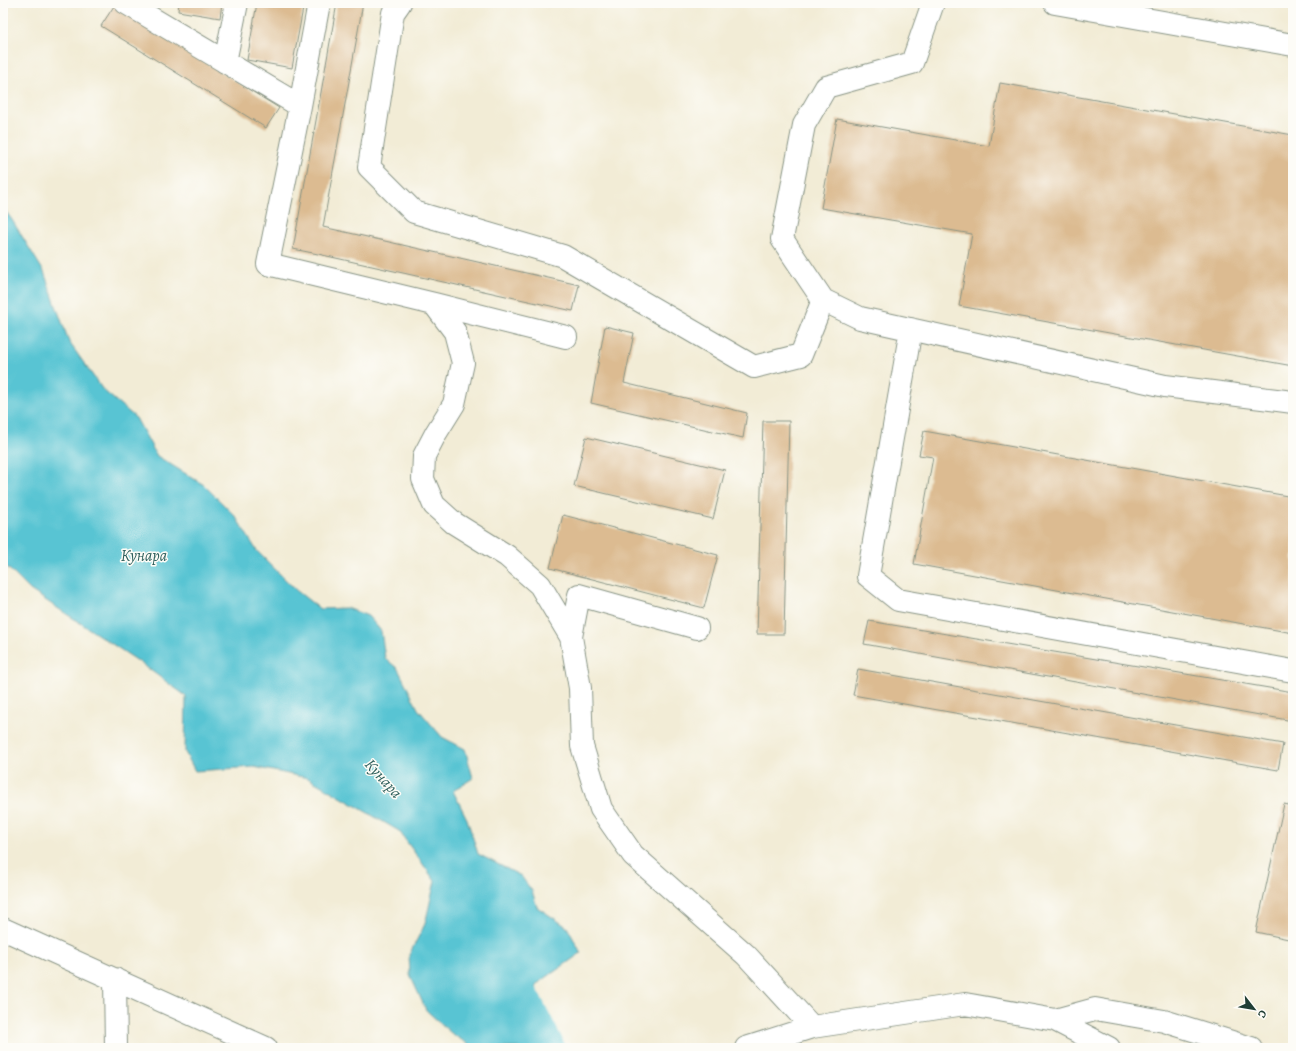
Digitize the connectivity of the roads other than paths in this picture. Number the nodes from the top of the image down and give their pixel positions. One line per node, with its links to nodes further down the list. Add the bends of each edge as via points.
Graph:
1 (126, 3): 7 (street)
2 (237, 3): 9 (street)
3 (319, 3): 10 (street)
4 (400, 3): 11 (street, via 393,13 369,167 414,212 563,256 754,367 801,355)
5 (933, 3): 11 (street, via 912,63 826,87 804,125 782,239)
6 (1055, 3): 8 (street)
7 (161, 13): 9 (street)
8 (1293, 45)
9 (225, 62): 10 (street)
10 (300, 106): 12 (street, via 268,264)
11 (823, 300): 13 (street, via 860,318)
12 (434, 304): 14 (street); 17 (street, via 455,332 463,363 454,404 424,456 423,479 434,505 454,523 507,556 540,585)
13 (911, 329): 15 (street, via 1165,386); 18 (street, via 868,576 898,600)
14 (566, 337)
15 (1293, 402)
16 (697, 628): 17 (street, via 579,595)
17 (571, 637): 22 (street, via 580,688 582,746 601,809 633,854 746,955)
18 (1293, 671)
19 (3, 929): 20 (street)
20 (114, 979): 23 (street); 24 (street)
21 (1055, 1020): 22 (street, via 965,1004); 26 (street); 27 (street, via 1095,1009 1164,1021)
22 (812, 1027): 25 (street)
23 (116, 1048)
24 (266, 1048)
25 (746, 1048)
26 (1109, 1048)
27 (1251, 1048)

